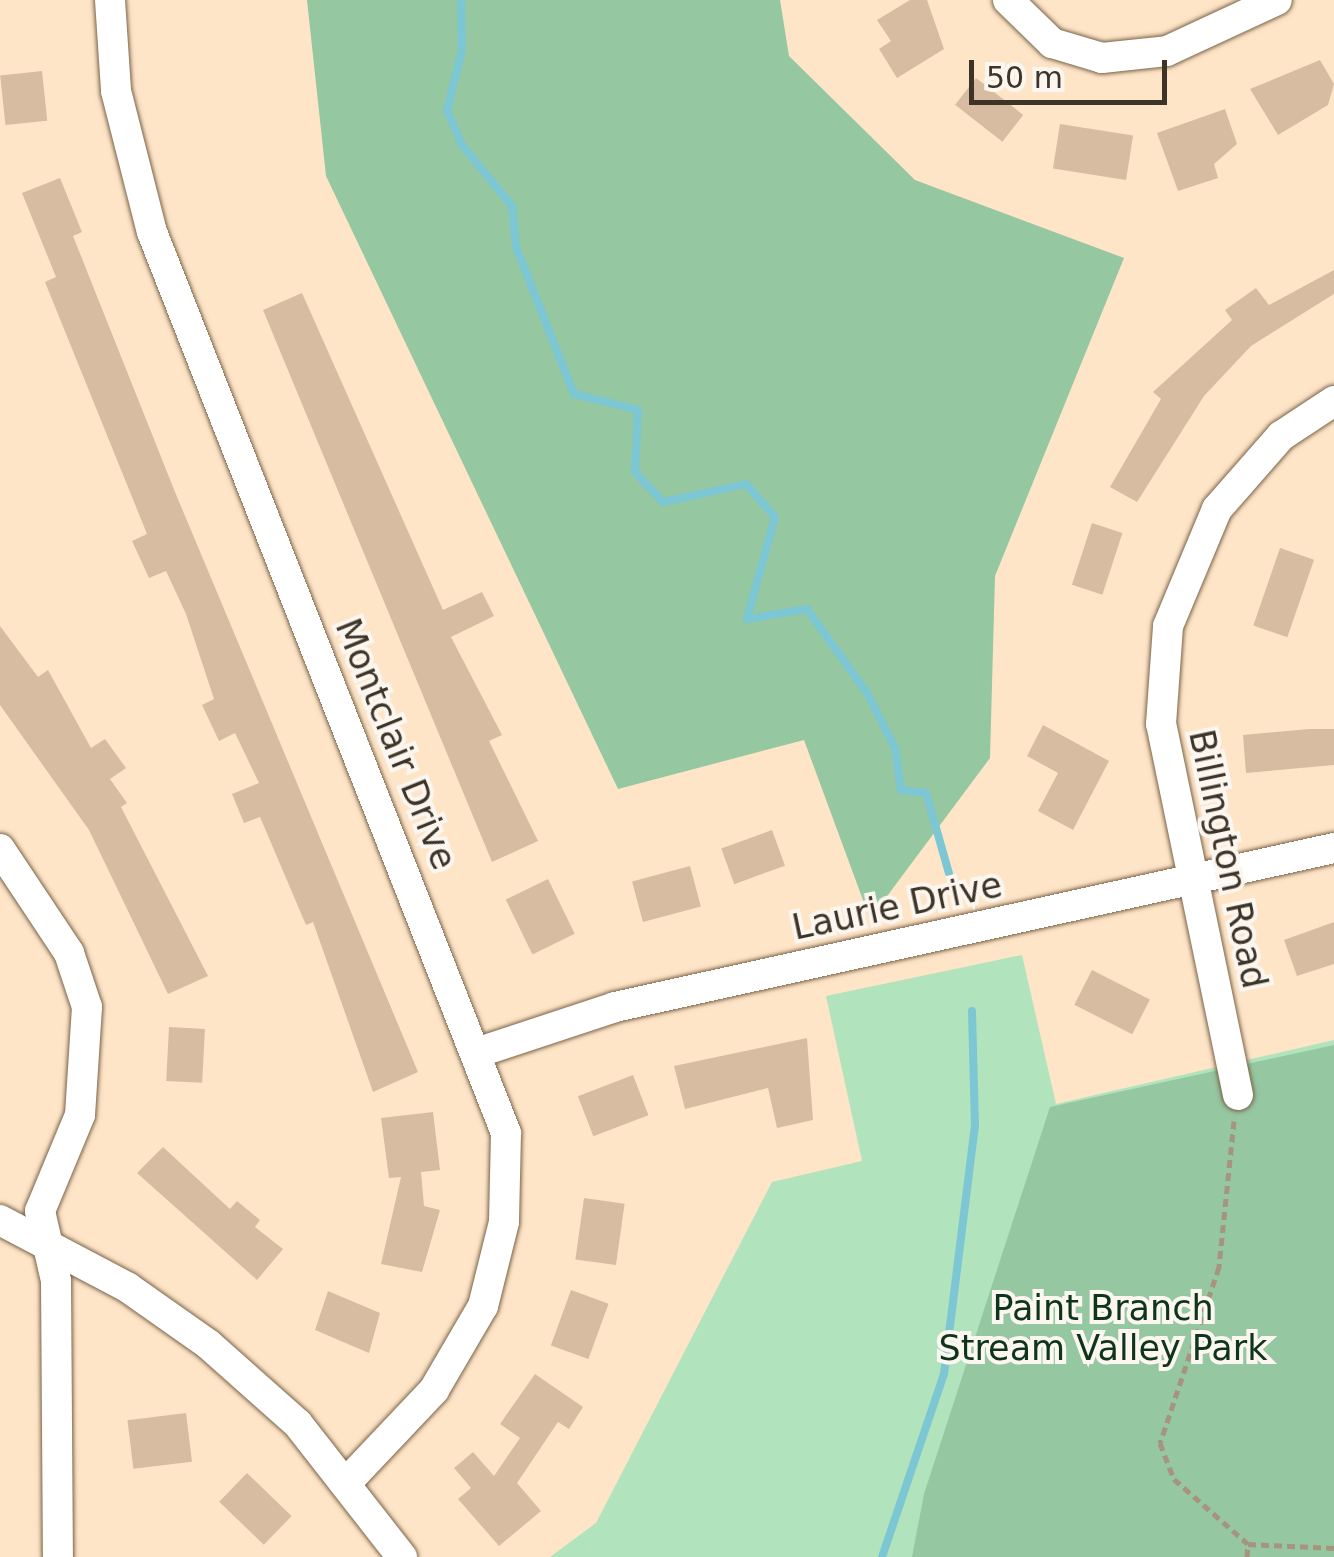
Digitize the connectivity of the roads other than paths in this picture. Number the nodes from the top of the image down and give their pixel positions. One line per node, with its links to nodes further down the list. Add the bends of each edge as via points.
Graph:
1 (110, 0): 8 (street, Montclair Drive, via 116,91 152,232)
2 (1008, 0): 3 (street, via 1052,43 1102,58 1166,51)
3 (1277, 0)
4 (1334, 401): 7 (street, Billington Road, via 1280,436 1217,510 1168,626 1161,724)
5 (1334, 848): 7 (street, Laurie Drive)
6 (0, 850): 11 (street, via 68,952 87,1006 88,1078 40,1211)
7 (1192, 880): 8 (street, Laurie Drive, via 615,1007); 9 (street, Billington Road)
8 (479, 1052): 12 (street, Montclair Drive, via 507,1168 483,1306 434,1390)
9 (1238, 1095)
10 (0, 1220): 11 (street)
11 (47, 1244): 12 (street, via 208,1344); 13 (street, via 56,1281)
12 (347, 1482): 14 (street)
13 (58, 1557)
14 (402, 1557)

